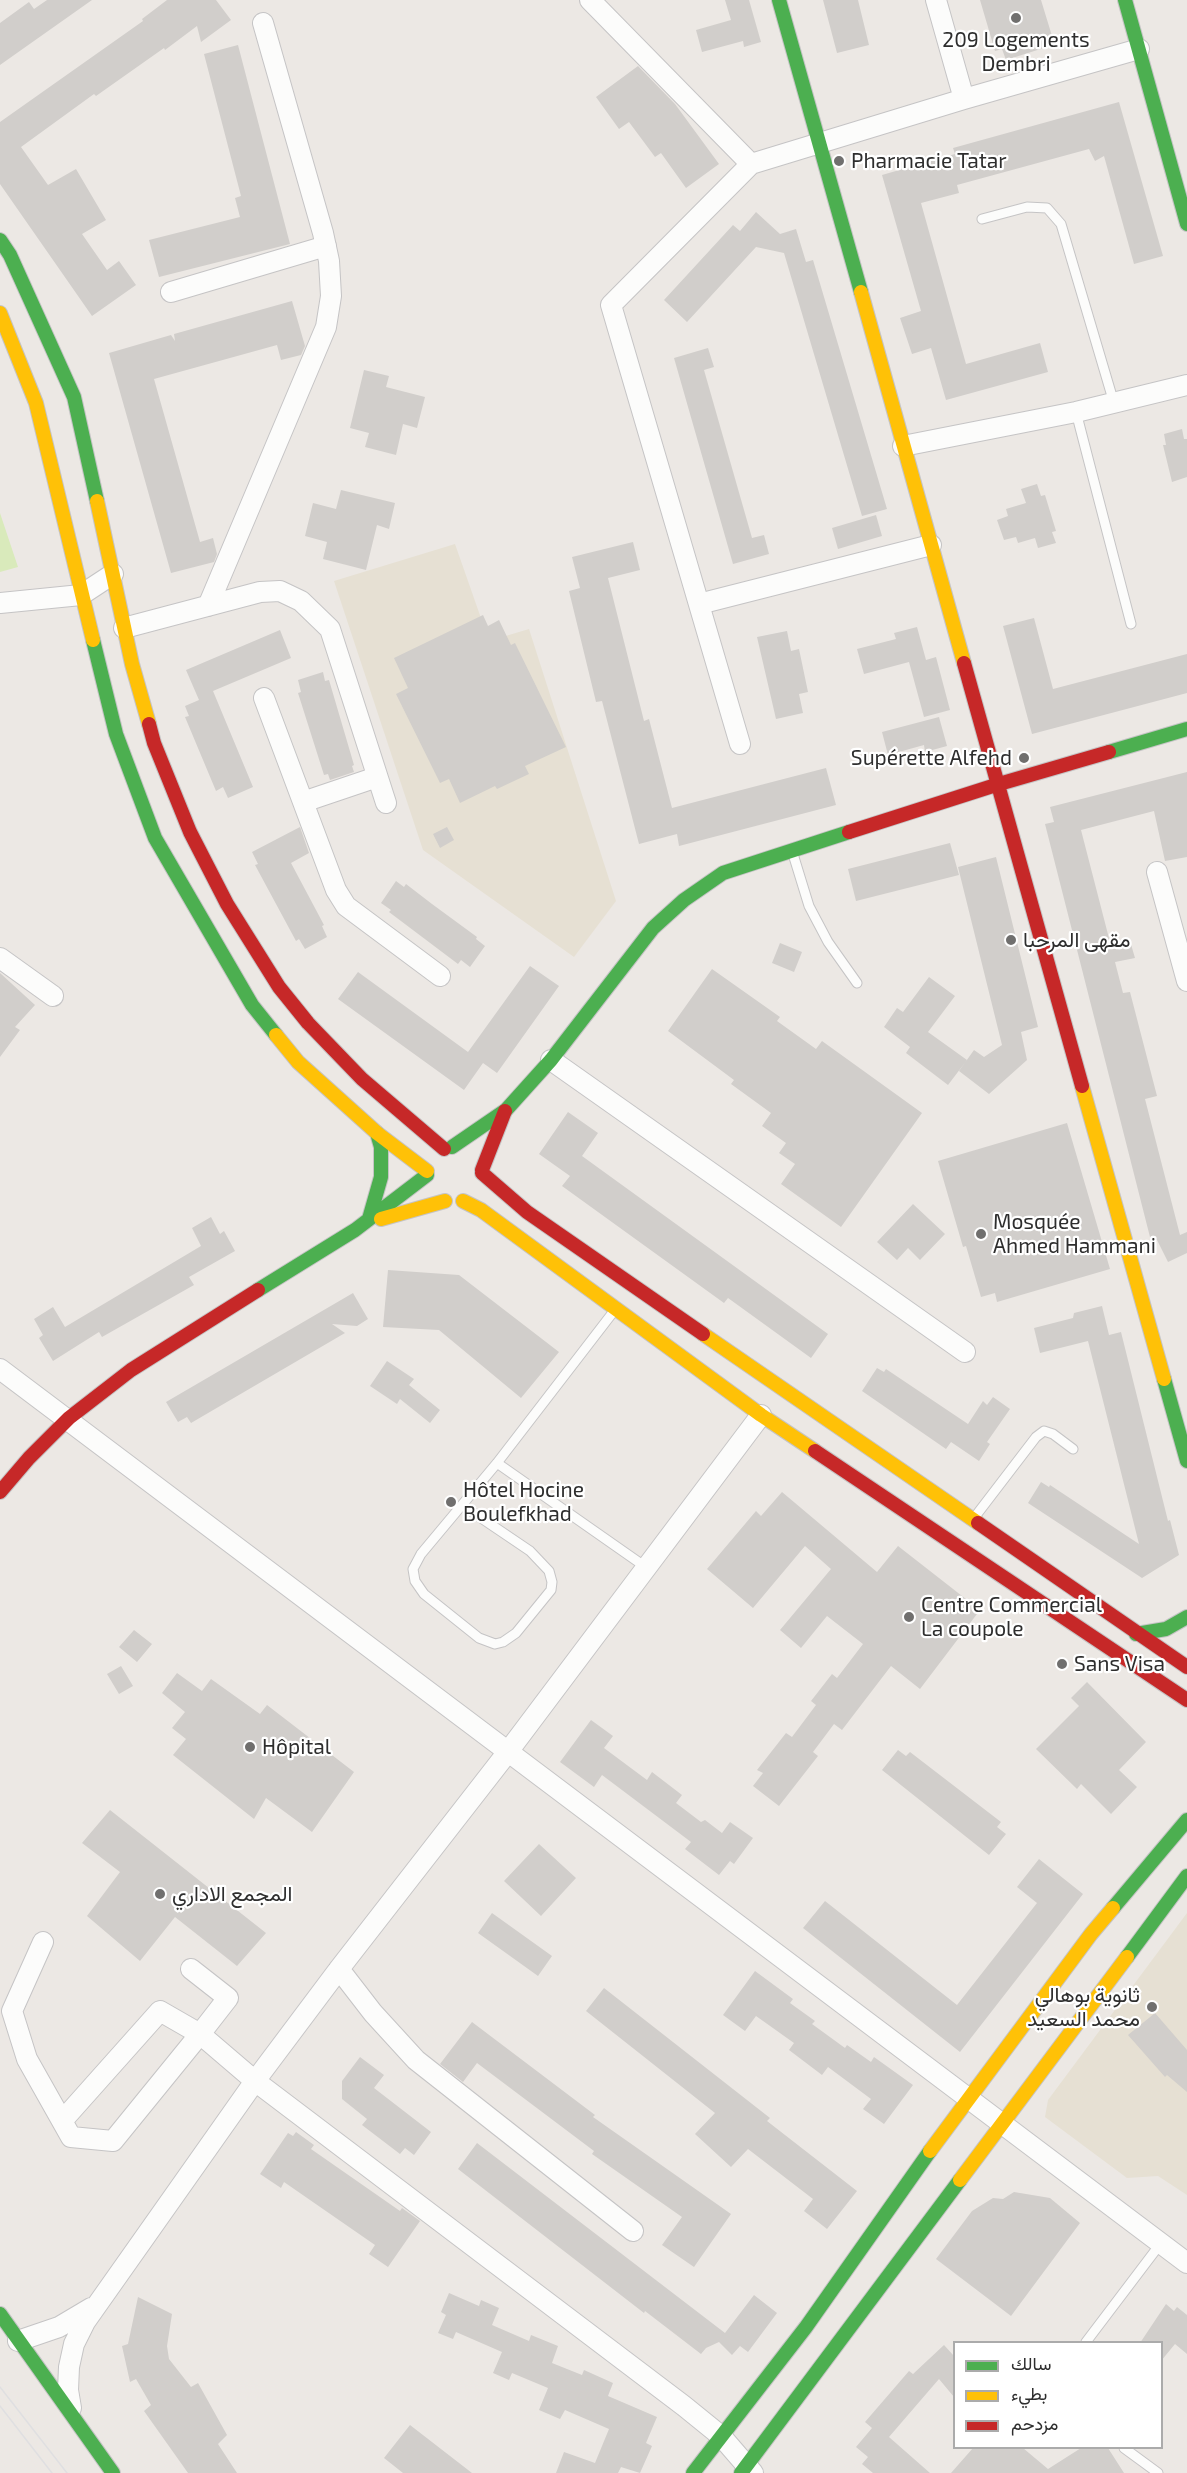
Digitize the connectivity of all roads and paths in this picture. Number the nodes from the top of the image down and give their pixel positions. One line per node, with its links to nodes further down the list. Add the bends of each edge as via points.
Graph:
1 (590, 0): 9 (street)
2 (779, 0): 8 (main road)
3 (936, 0): 7 (street)
4 (1125, 0): 6 (main road)
5 (263, 23): 13 (street)
6 (1139, 49): 7 (street); 11 (main road)
7 (964, 99): 8 (street)
8 (820, 145): 9 (street); 19 (main road)
9 (751, 164): 24 (street, via 611,305)
10 (982, 219): 17 (lane, via 1028,207 1047,208 1061,224)
11 (1187, 224)
12 (0, 240): 21 (main road, via 74,397)
13 (326, 246): 14 (street); 25 (street, via 331,296 326,327)
14 (171, 292)
15 (0, 313): 22 (main road, via 36,403)
16 (1187, 385): 17 (street)
17 (1114, 403): 18 (street)
18 (1076, 412): 19 (street); 26 (lane)
19 (903, 446): 20 (main road)
20 (931, 545): 24 (street); 32 (main road)
21 (113, 574): 22 (street); 27 (main road)
22 (81, 595): 23 (street); 44 (main road, via 116,734 155,838 252,1005 298,1062)
23 (0, 603)
24 (699, 604): 30 (street)
25 (208, 606): 27 (street); 31 (street, via 260,592 280,591 317,614 330,629)
26 (1131, 624)
27 (124, 628): 45 (main road, via 154,744 185,821 253,948 324,1042 387,1101)
28 (264, 698): 33 (street)
29 (1187, 729): 32 (main road)
30 (740, 744)
31 (377, 777): 33 (street); 34 (street)
32 (999, 784): 35 (main road); 56 (main road)
33 (303, 802): 38 (street, via 336,890 346,906)
34 (386, 803)
35 (792, 849): 40 (lane, via 809,906 828,942); 42 (main road, via 723,873 684,900 653,928)
36 (1157, 872): 39 (street)
37 (0, 958): 41 (street)
38 (440, 976)
39 (1187, 981)
40 (857, 982)
41 (53, 996)
42 (551, 1060): 43 (main road); 53 (street)
43 (506, 1110): 45 (main road); 46 (main road)
44 (377, 1133): 47 (main road); 50 (main road, via 381,1177)
45 (448, 1148): 46 (main road); 47 (main road, via 430,1161)
46 (477, 1163): 49 (main road, via 478,1190); 64 (main road, via 527,1212)
47 (427, 1173): 48 (main road, via 430,1189); 50 (main road)
48 (445, 1201): 49 (main road); 51 (main road)
49 (463, 1201): 52 (main road, via 481,1210)
50 (369, 1219): 51 (main road)
51 (355, 1230): 58 (main road, via 131,1370)
52 (615, 1310): 57 (main road); 61 (lane)
53 (965, 1352)
54 (0, 1369): 58 (street)
55 (1187, 1393): 56 (main road)
56 (1171, 1398): 60 (main road)
57 (761, 1415): 65 (street); 69 (main road)
58 (69, 1419): 62 (main road); 70 (street)
59 (1073, 1449): 64 (lane, via 1044,1431)
60 (1187, 1461)
61 (496, 1462): 63 (lane); 65 (lane)
62 (0, 1492)
63 (462, 1505): 63 (lane, via 421,1554 413,1569 415,1581 424,1594 479,1638 495,1644 503,1642 516,1633 551,1590 549,1571 530,1551)
64 (972, 1520): 67 (main road)
65 (647, 1568): 70 (street)
66 (1187, 1617): 67 (main road, via 1166,1629)
67 (1136, 1634): 68 (main road)
68 (1187, 1667)
69 (1187, 1700)
70 (507, 1753): 75 (street); 78 (street)
71 (1187, 1820): 78 (main road, via 1091,1935)
72 (1187, 1876): 80 (main road)
73 (44, 1942): 79 (street, via 12,2011 27,2059)
74 (191, 1969): 76 (street, via 228,1998)
75 (339, 1969): 77 (street); 81 (street, via 416,2060)
76 (200, 2034): 77 (street); 79 (street, via 160,2011); 79 (street, via 113,2141 71,2137)
77 (255, 2081): 84 (street); 89 (street)
78 (968, 2098): 80 (street); 89 (main road, via 806,2327)
79 (62, 2121)
80 (1001, 2123): 82 (street); 91 (main road)
81 (633, 2231)
82 (1161, 2243): 83 (street); 87 (lane)
83 (1187, 2263)
84 (99, 2304): 86 (street, via 59,2327); 88 (street, via 74,2344 68,2390)
85 (0, 2314): 86 (main road)
86 (18, 2341): 88 (main road)
87 (1088, 2341)
88 (72, 2414): 92 (main road)
89 (721, 2436): 91 (street); 93 (main road)
90 (1125, 2449): 94 (lane)
91 (747, 2471)
92 (113, 2473)
93 (693, 2473)
94 (1158, 2473)

